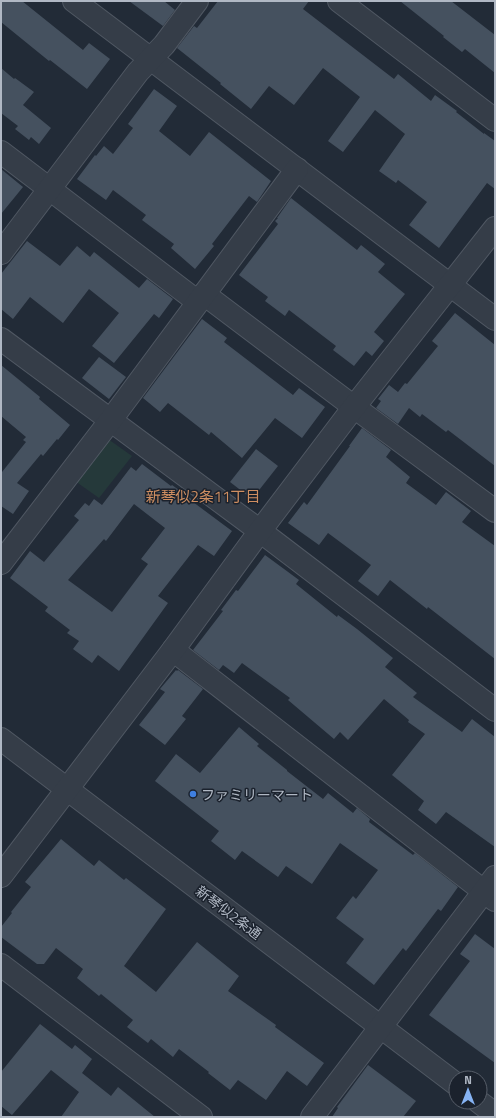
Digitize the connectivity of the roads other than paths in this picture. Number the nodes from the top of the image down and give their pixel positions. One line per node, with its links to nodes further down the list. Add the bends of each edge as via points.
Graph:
1 (74, 1): 4 (street)
2 (197, 1): 4 (street, via 164,45)
3 (339, 1): 5 (street)
4 (150, 59): 7 (street); 8 (street)
5 (495, 120)
6 (1, 152): 8 (street)
7 (297, 170): 11 (street); 12 (street)
8 (50, 188): 10 (street); 12 (street)
9 (495, 228): 11 (street)
10 (1, 253)
11 (451, 286): 13 (street); 15 (street)
12 (201, 298): 15 (street); 16 (street)
13 (495, 319)
14 (1, 339): 16 (street)
15 (354, 407): 17 (street); 18 (street)
16 (110, 421): 18 (street); 19 (street)
17 (495, 511)
18 (260, 531): 21 (street); 22 (street)
19 (8, 541): 20 (street)
20 (1, 563)
21 (173, 650): 24 (street); 26 (street)
22 (495, 710)
23 (1, 739): 24 (street, 新琴似2条通)
24 (67, 790): 25 (street); 28 (street, 新琴似2条通)
25 (1, 876)
26 (491, 889): 28 (street)
27 (1, 965): 30 (street)
28 (380, 1026): 29 (street, 新琴似2条通); 31 (street)
29 (448, 1078)
30 (201, 1117)
31 (312, 1117)

